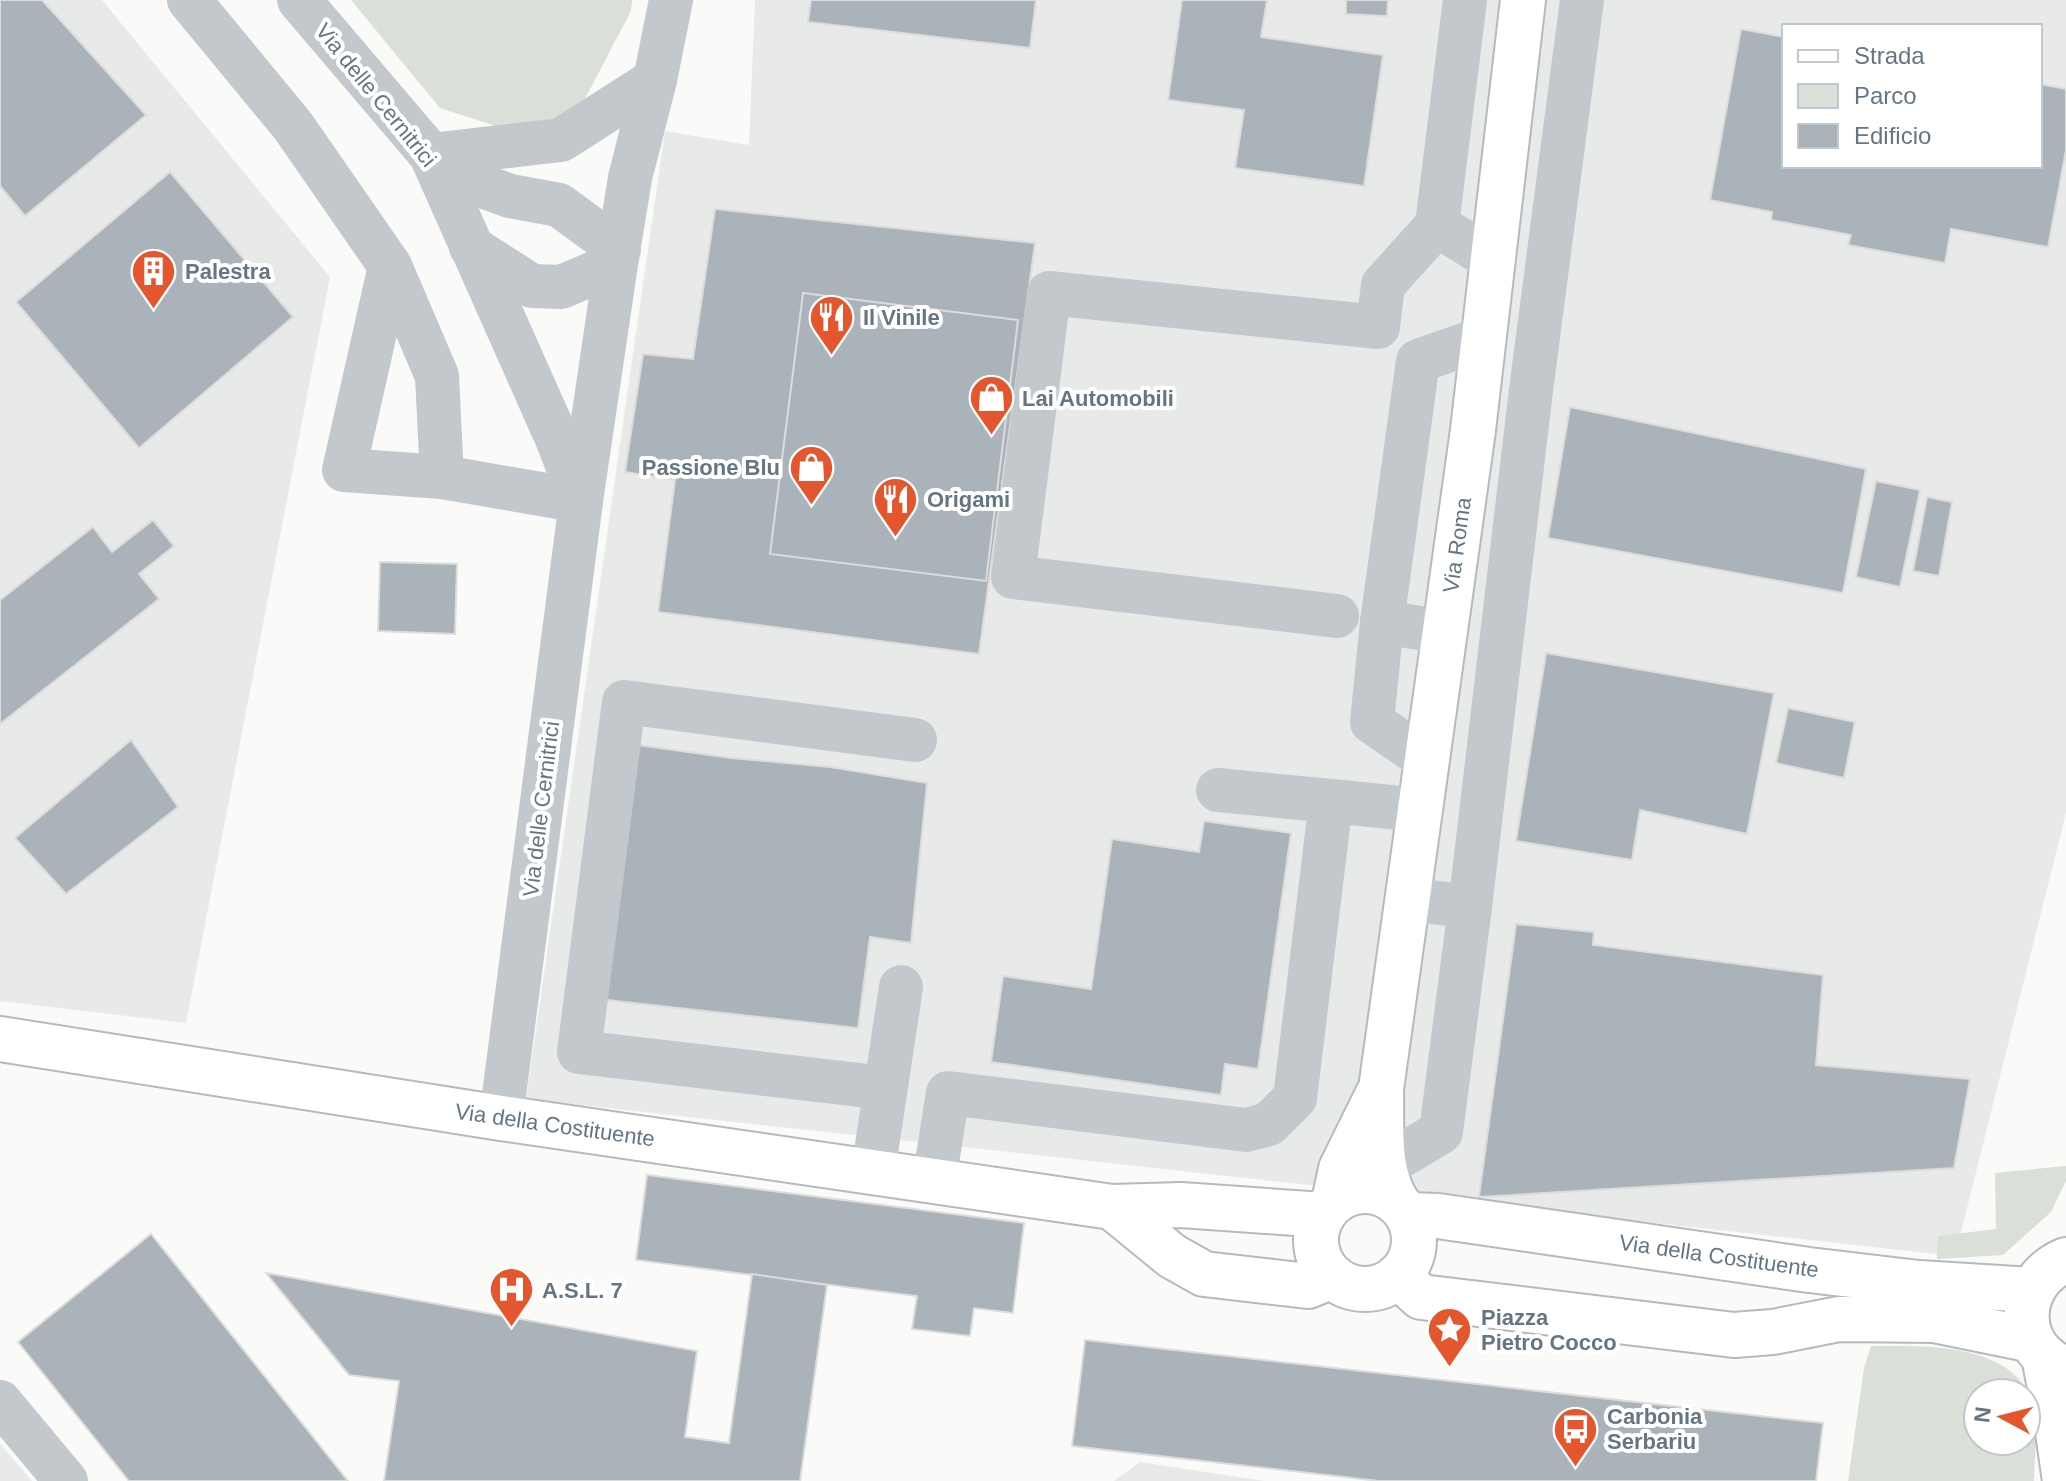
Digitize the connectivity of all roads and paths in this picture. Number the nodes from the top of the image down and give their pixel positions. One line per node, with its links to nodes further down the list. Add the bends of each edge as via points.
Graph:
1 (189, 0): 15 (street, via 293,126)
2 (299, 0): 8 (street, Via delle Cernitrici)
3 (671, 0): 7 (street, Via delle Cernitrici)
4 (1465, 0): 11 (street)
5 (1523, 0): 9 (main road, Via Roma)
6 (1582, 0): 10 (street)
7 (658, 64): 8 (street, via 561,140); 13 (street, Via delle Cernitrici, via 630,178)
8 (431, 155): 12 (street, Via delle Cernitrici); 13 (street, via 458,177 510,196 559,205)
9 (1504, 164): 10 (street); 14 (main road, Via Roma)
10 (1560, 170): 18 (street)
11 (1437, 225): 14 (street); 22 (street, via 1383,285 1378,327 1049,293 1013,577)
12 (471, 247): 13 (street, via 532,286 561,287); 20 (street, Via delle Cernitrici)
13 (618, 256): 20 (street, Via delle Cernitrici)
14 (1493, 260): 16 (main road, Via Roma)
15 (390, 266): 19 (street, via 437,376); 19 (street, via 344,470)
16 (1484, 338): 17 (main road, Via Roma); 24 (street, via 1418,361)
17 (1478, 384): 18 (street); 23 (main road, Via Roma)
18 (1531, 390): 21 (street)
19 (442, 477): 20 (street)
20 (581, 501): 36 (street, Via delle Cernitrici)
21 (1505, 608): 23 (street); 31 (street)
22 (1337, 616)
23 (1447, 616): 24 (street); 26 (main road, Via Roma)
24 (1382, 622): 26 (street, via 1372,722)
25 (915, 740): 34 (street, via 624,702 579,1052)
26 (1427, 760): 29 (main road, Via Roma)
27 (1218, 790): 28 (street)
28 (1331, 801): 29 (street); 38 (street, via 1295,1098 1269,1124 1246,1130 948,1093)
29 (1420, 810): 30 (main road, Via Roma)
30 (1408, 899): 31 (street); 35 (main road, Via Roma)
31 (1470, 907): 39 (street, via 1441,1132)
32 (901, 987): 34 (street)
33 (0, 1039): 36 (main road, Via della Costituente)
34 (885, 1088): 37 (street)
35 (1381, 1089): 39 (main road, Via Roma); 41 (main road, Via Roma)
36 (501, 1118): 37 (main road, Via della Costituente)
37 (873, 1172): 38 (main road, Via della Costituente)
38 (934, 1181): 40 (main road, Via della Costituente)
39 (1396, 1194): 41 (main road, via 1349,1193); 43 (main road, Via della Costituente, via 1438,1216); 45 (main road, via 1414,1231 1409,1263)
40 (1112, 1207): 41 (main road, Via della Costituente); 44 (main road, via 1172,1256 1204,1274 1308,1286)
41 (1328, 1208): 44 (main road, via 1317,1230 1317,1247)
42 (2065, 1259): 46 (main road)
43 (1777, 1264): 46 (main road, Via della Costituente, via 1919,1283); 47 (main road, via 1789,1287 1786,1313)
44 (1332, 1276): 45 (main road, via 1367,1289)
45 (1398, 1276): 47 (main road, via 1421,1297 1734,1335)
46 (2032, 1290): 48 (main road, via 2027,1323)
47 (1773, 1332): 48 (main road, via 1839,1319 1934,1320)
48 (2047, 1355): 51 (main road)
49 (0, 1402): 50 (street)
50 (66, 1481)
51 (2065, 1481)

